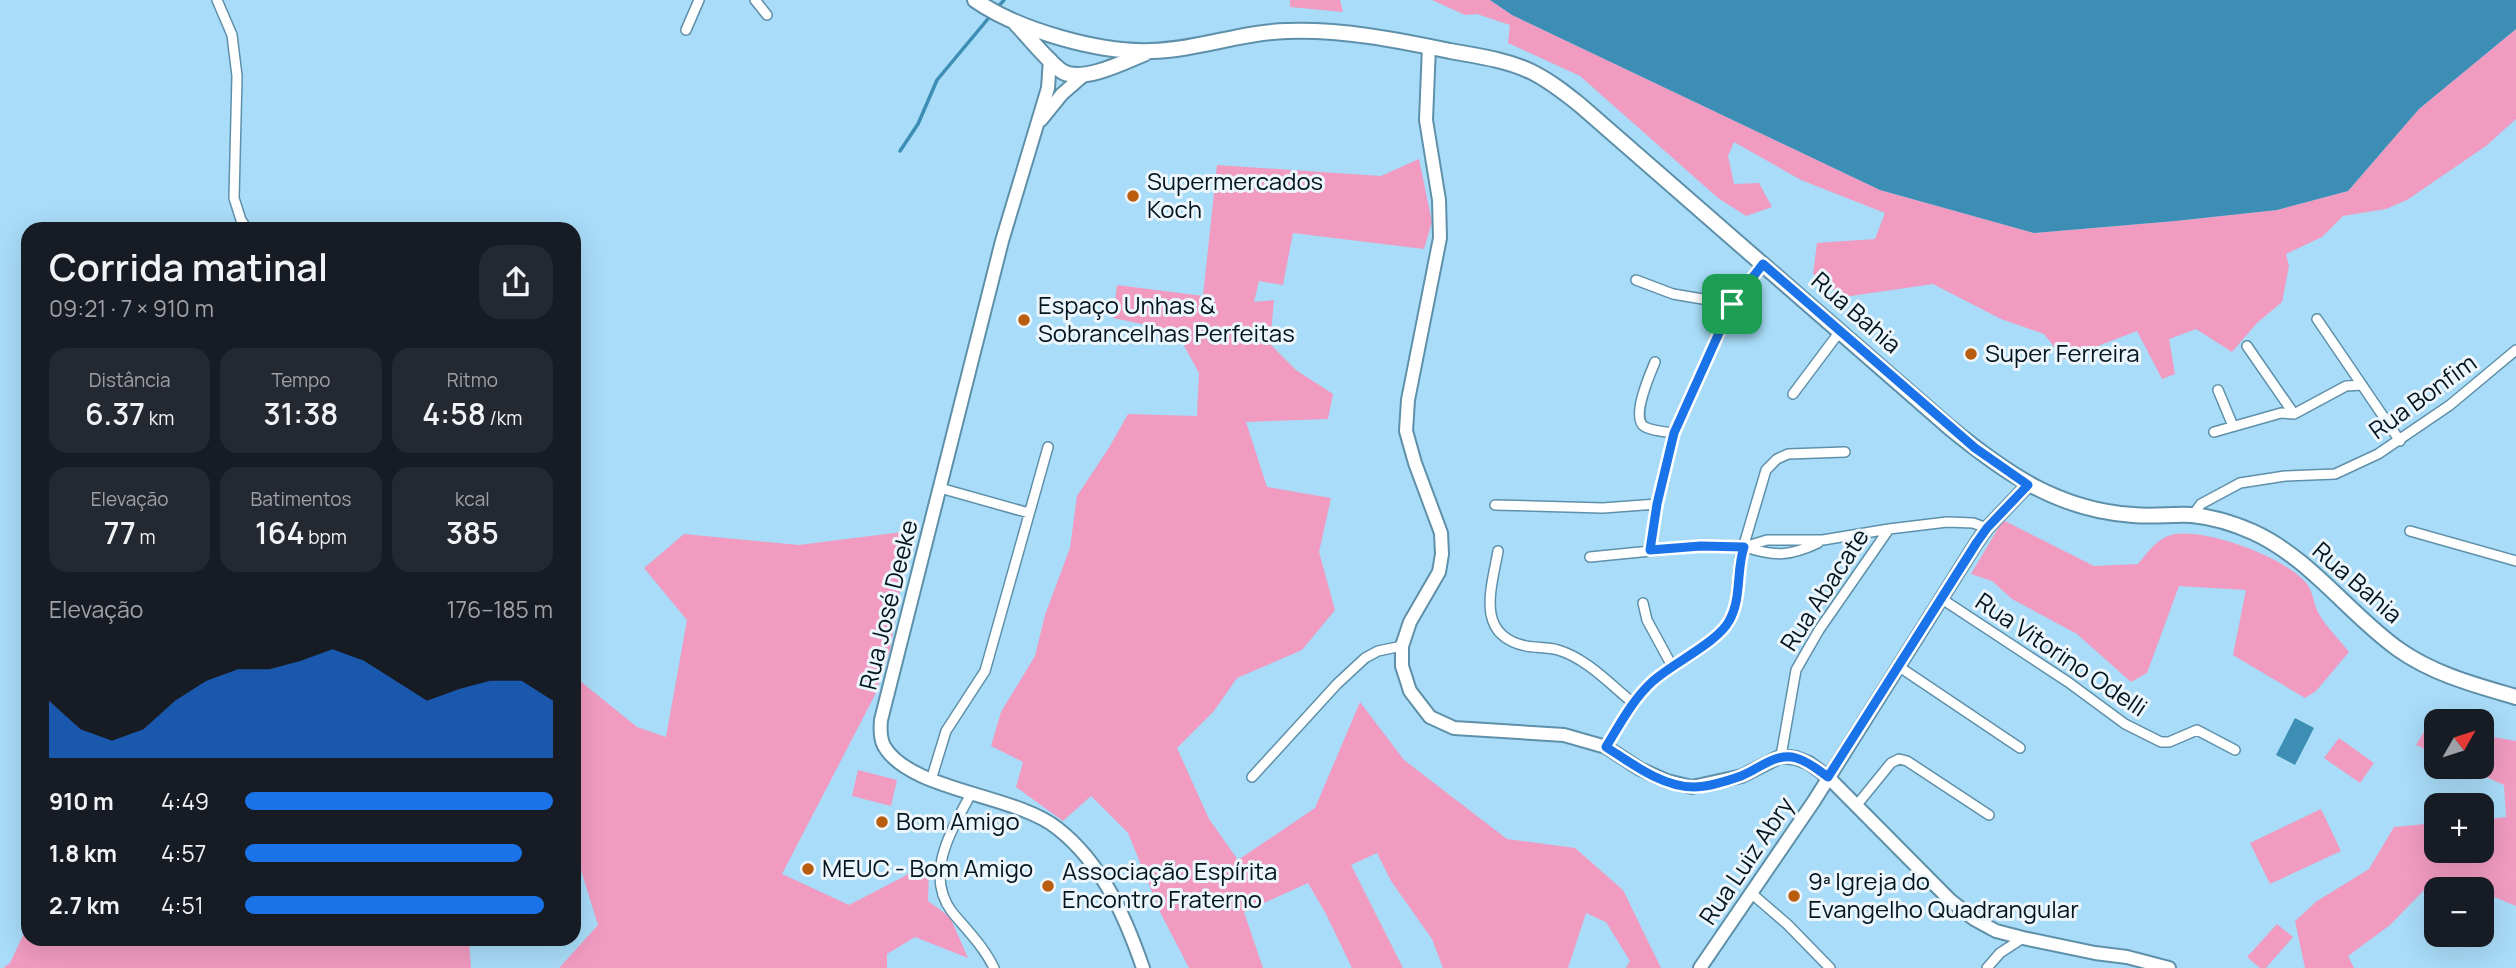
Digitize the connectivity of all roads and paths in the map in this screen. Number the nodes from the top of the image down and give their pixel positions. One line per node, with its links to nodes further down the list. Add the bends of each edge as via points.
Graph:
1 (216, 0): 15 (street, via 232,35 237,76 234,198)
2 (698, 0): 7 (street)
3 (755, 0): 5 (street)
4 (976, 1): 6 (main road, Rua Bahia)
5 (767, 15)
6 (1012, 20): 8 (main road, Rua Bahia); 12 (main road, Rua Bahia)
7 (686, 30)
8 (1061, 37): 9 (main road, Rua Bahia); 12 (main road)
9 (1092, 46): 11 (main road, Rua Bahia); 13 (main road, via 1095,55)
10 (1429, 46): 11 (main road, Rua Bahia, via 1335,32 1286,31); 16 (main road, Rua Bahia, via 1497,60 1558,88); 50 (street, via 1426,120 1440,238 1406,431 1441,533 1442,554 1438,572)
11 (1151, 51): 13 (main road, Rua Bahia)
12 (1050, 59): 13 (main road, Rua Bahia, via 1064,73); 14 (street, Rua José Deeke, via 1048,88)
13 (1085, 74): 14 (street, Rua José Deeke)
14 (1037, 126): 35 (street, Rua José Deeke, via 1002,241)
15 (242, 222)
16 (1763, 264): 18 (street); 20 (main road, Rua Bahia)
17 (1636, 280): 18 (street, via 1673,294)
18 (1732, 304): 30 (street)
19 (2317, 318): 24 (street)
20 (1841, 330): 26 (street); 34 (main road, Rua Bahia, via 1975,448)
21 (2247, 346): 27 (street)
22 (2516, 350): 31 (street, Rua Bonfim)
23 (1655, 362): 30 (street, via 1640,421 1644,427)
24 (2362, 385): 27 (street, via 2346,386); 31 (street)
25 (2218, 390): 28 (street)
26 (1793, 394)
27 (2294, 414): 28 (street)
28 (2233, 426): 29 (street)
29 (2214, 432)
30 (1674, 433): 36 (street)
31 (2400, 441): 39 (street, Rua Bonfim, via 2335,474 2240,483 2201,503)
32 (1048, 447): 38 (street)
33 (1845, 452): 43 (street, via 1777,458 1766,470)
34 (2028, 485): 39 (main road, Rua Bahia, via 2104,512); 40 (street, Rua Luiz Abry)
35 (940, 488): 38 (street); 61 (street, Rua José Deeke, via 880,734 895,759)
36 (1657, 504): 37 (street, via 1603,508); 44 (street)
37 (1495, 505)
38 (1029, 513): 61 (street, via 985,671 946,731)
39 (2193, 515): 53 (main road, Rua Bahia, via 2236,525 2280,548 2419,662)
40 (1987, 528): 41 (street, via 1947,522); 48 (street, Rua Luiz Abry)
41 (1889, 529): 43 (street, via 1823,540 1767,540); 58 (street, Rua Abacate, via 1796,670)
42 (2410, 531): 47 (street)
43 (1744, 547): 44 (street); 51 (street, via 1729,623)
44 (1650, 550): 46 (street)
45 (1498, 551): 54 (street, via 1489,604 1492,623 1500,634 1523,645 1557,649 1577,658)
46 (1590, 557)
47 (2516, 561)
48 (1942, 599): 52 (street, Rua Luiz Abry); 57 (street, Rua Vitorino Odelli, via 2125,724 2161,742 2197,730)
49 (1643, 603): 51 (street)
50 (1402, 646): 55 (street, via 1402,667 1410,691 1430,717 1465,729 1564,735); 59 (street, via 1365,658)
51 (1672, 666): 54 (street)
52 (1899, 666): 56 (street); 60 (street, Rua Luiz Abry)
53 (2516, 696)
54 (1633, 704): 55 (street)
55 (1606, 747): 58 (street, via 1640,769 1692,787 1742,776)
56 (2021, 748)
57 (2235, 750)
58 (1781, 756): 60 (street, via 1809,763)
59 (1252, 777)
60 (1828, 777): 63 (street); 65 (street, Rua Luiz Abry)
61 (931, 780): 62 (street, Rua José Deeke)
62 (972, 792): 67 (street, via 944,849 940,878 950,908); 68 (street, Rua José Deeke, via 1035,814 1077,846 1124,914)
63 (1856, 806): 64 (street, via 1899,758); 66 (street, via 1950,900 1974,919)
64 (1989, 815)
65 (1751, 893): 69 (street, Rua Luiz Abry); 70 (street)
66 (2023, 939): 71 (street, via 2000,953); 72 (street)
67 (994, 968)
68 (1143, 968)
69 (1700, 968)
70 (1830, 968)
71 (1987, 968)
72 (2169, 968)

